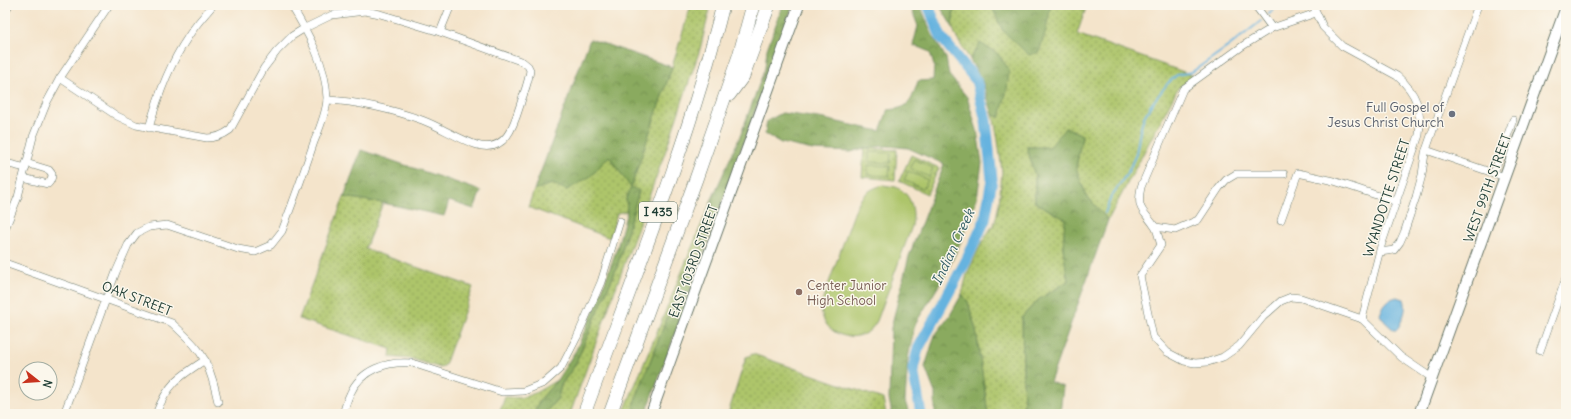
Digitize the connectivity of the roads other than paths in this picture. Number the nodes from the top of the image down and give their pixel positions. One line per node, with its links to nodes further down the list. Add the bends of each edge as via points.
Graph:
1 (9, 5): 14 (street)
2 (109, 5): 19 (street)
3 (213, 5): 23 (street, via 188,36 175,58 158,95)
4 (292, 5): 16 (street)
5 (452, 5): 18 (street)
6 (753, 5): 21 (highway, I 435, via 739,56)
7 (769, 5): 21 (highway, via 743,76)
8 (798, 5): 50 (street, EAST 103RD STREET)
9 (1255, 5): 17 (street)
10 (1313, 5): 15 (street, WYANDOTTE STREET)
11 (1478, 5): 24 (street)
12 (722, 6): 48 (highway, I 435, via 697,98)
13 (1566, 7): 29 (street, WEST 99TH STREET)
14 (5, 11)
15 (1316, 14): 17 (street); 31 (street, WYANDOTTE STREET, via 1323,26 1342,46 1397,76 1417,103 1421,120 1420,135)
16 (305, 28): 18 (street, via 332,15 365,11); 20 (street, via 320,62); 23 (street, via 287,41 264,68 233,125 224,134 216,138 207,138)
17 (1272, 28): 34 (street, via 1183,89 1139,197 1140,208)
18 (440, 32): 20 (street, via 523,62 529,67 530,75 514,127 500,143 478,145 422,120 372,106)
19 (60, 78): 23 (street, via 117,116); 26 (street, via 33,136)
20 (327, 100): 39 (street, via 278,239 255,252 238,249 167,225 149,227 136,233 128,245)
21 (721, 106): 49 (highway, I 435)
22 (1513, 120): 28 (street)
23 (149, 128)
24 (1426, 150): 28 (street); 36 (street, via 1416,197 1400,242 1394,250)
25 (5, 163): 26 (street)
26 (26, 166): 30 (street); 30 (street, via 49,170 52,177 48,184)
27 (1284, 174): 34 (street, via 1236,174 1219,188 1198,220 1175,230)
28 (1494, 174): 29 (street)
29 (1505, 177): 43 (street, WEST 99TH STREET)
30 (23, 178): 35 (street)
31 (1397, 202): 32 (street, via 1334,181 1298,173); 36 (street, WYANDOTTE STREET)
32 (1281, 220)
33 (620, 221): 47 (street, via 601,282 577,337 563,364 544,383 535,388 514,392 494,390 412,363 388,363 374,368 356,383)
34 (1156, 228): 40 (street, via 1161,245 1140,276 1153,337 1166,352 1184,361 1195,364 1223,357 1238,346 1281,301 1291,297 1301,298)
35 (5, 229)
36 (1380, 252): 40 (street, WYANDOTTE STREET)
37 (5, 262): 39 (street, OAK STREET)
38 (1566, 278): 41 (street)
39 (106, 298): 42 (street, OAK STREET, via 172,323 192,342); 45 (street)
40 (1362, 319): 43 (street, via 1401,357)
41 (1540, 351)
42 (205, 360): 44 (street, OAK STREET); 46 (street, via 179,377 161,401)
43 (1429, 376): 51 (street, WEST 99TH STREET)
44 (218, 402)
45 (64, 414)
46 (156, 414)
47 (343, 414)
48 (584, 414)
49 (610, 414)
50 (651, 414)
51 (1419, 414)

